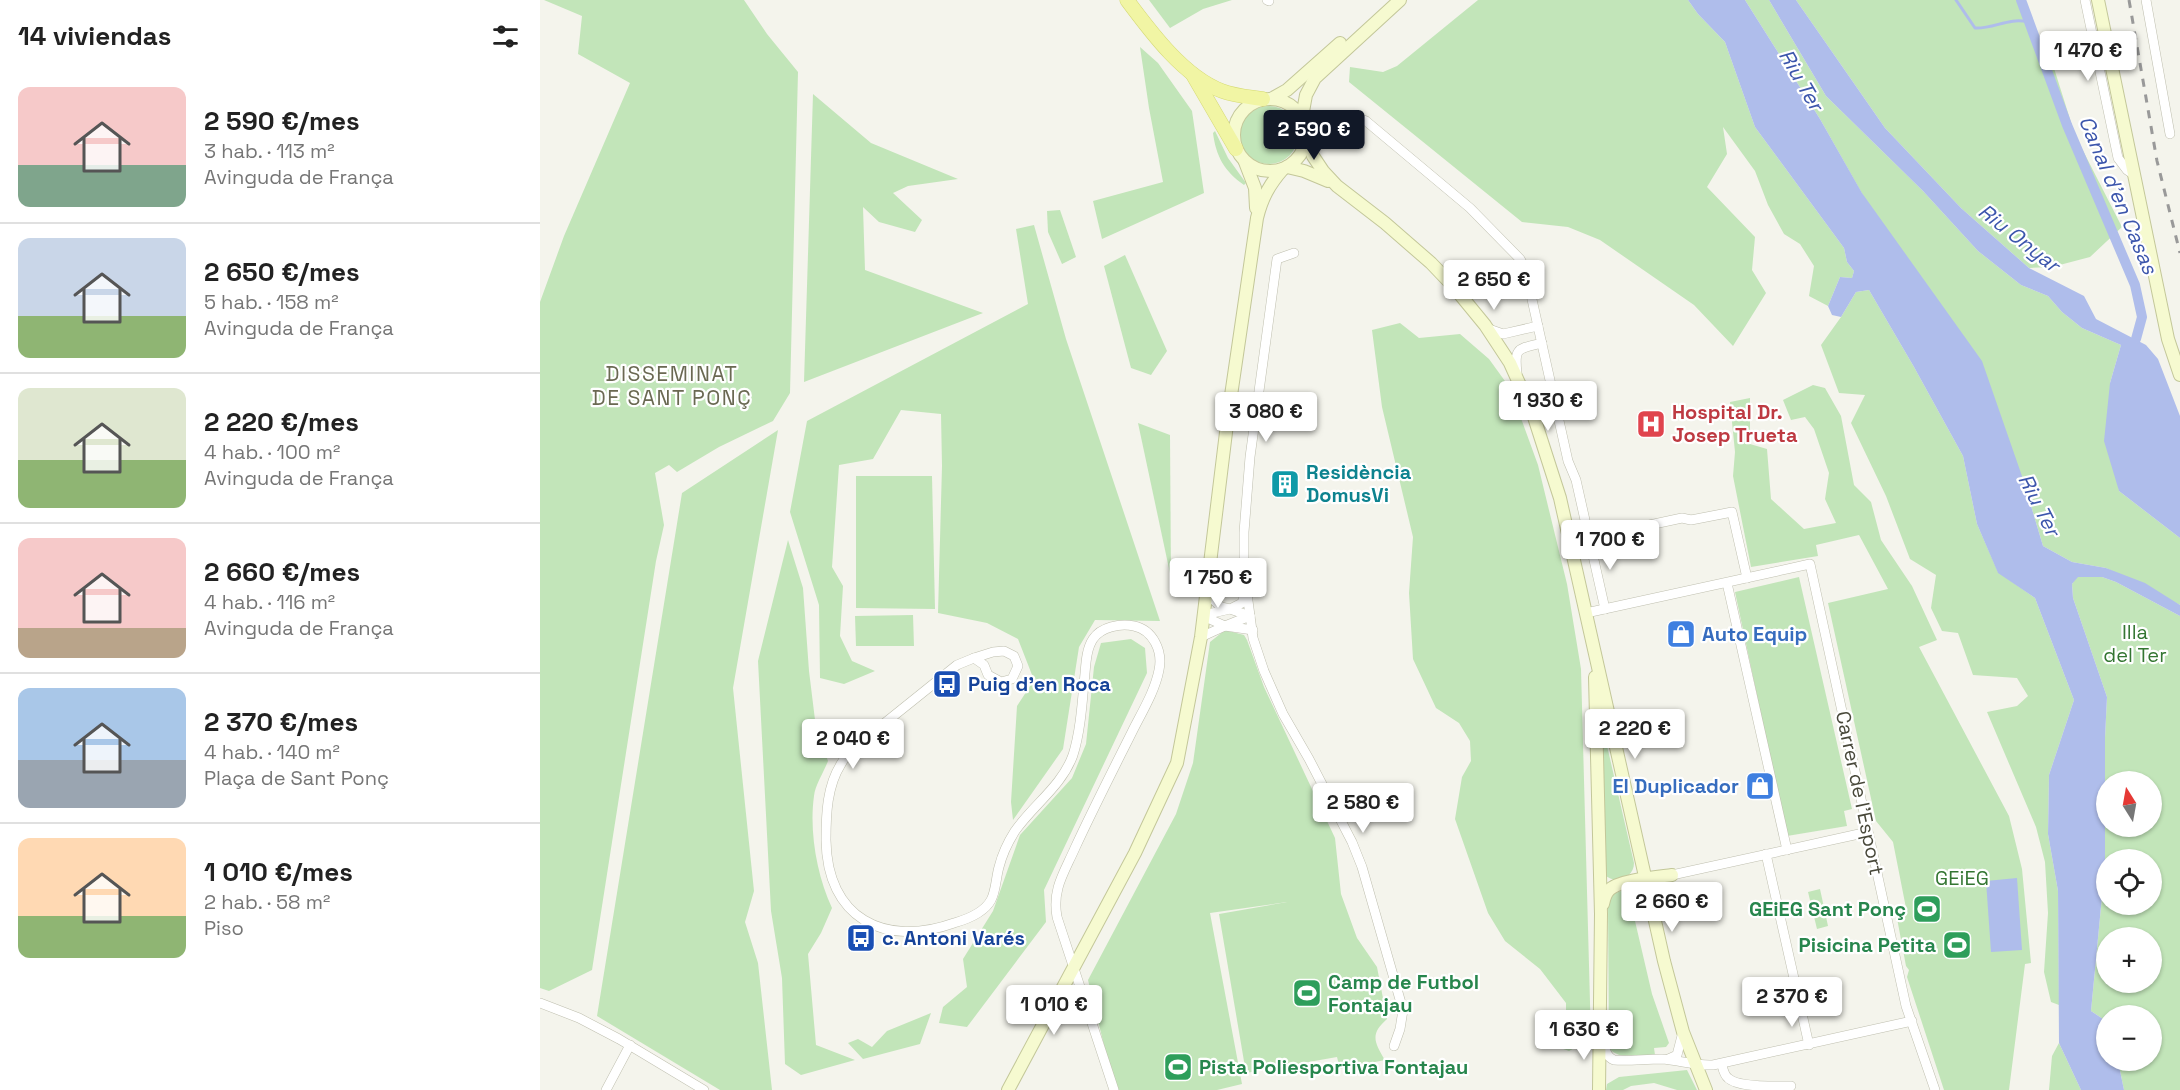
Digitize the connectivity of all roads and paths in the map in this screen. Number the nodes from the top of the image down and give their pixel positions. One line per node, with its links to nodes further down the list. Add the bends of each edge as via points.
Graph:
1 (1126, 0): 8 (main road)
2 (1388, 0): 7 (main road)
3 (1400, 0): 7 (main road)
4 (2085, 0): 15 (street, via 2118,158)
5 (2098, 0): 15 (main road)
6 (2146, 0): 11 (street)
7 (1336, 52): 9 (main road, via 1287,90); 10 (main road, via 1305,95)
8 (1191, 73): 9 (main road, via 1222,91); 12 (main road)
9 (1267, 99): 10 (main road, via 1289,104); 12 (main road, via 1250,105 1237,120 1233,134)
10 (1305, 127): 14 (main road, via 1301,154); 16 (main road, via 1317,163); 19 (street, via 1353,116 1366,121 1453,193 1520,259)
11 (2170, 134)
12 (1236, 149): 13 (main road)
13 (1245, 162): 14 (main road, via 1265,171); 17 (main road, via 1255,188)
14 (1285, 168): 16 (main road, via 1304,171); 17 (main road, via 1263,195)
15 (2133, 174): 22 (main road, via 2168,339)
16 (1337, 186): 20 (main road, via 1431,263)
17 (1257, 218): 28 (main road)
18 (1294, 253): 27 (street, via 1277,259 1250,457 1244,532)
19 (1538, 326): 20 (street, via 1503,334); 21 (street)
20 (1489, 329): 23 (main road)
21 (1542, 343): 23 (street, via 1517,351); 24 (street)
22 (2180, 375)
23 (1517, 378): 31 (main road, via 1550,463)
24 (1589, 538): 25 (street, via 1682,518 1691,520 1732,512); 30 (street)
25 (1747, 578): 26 (street); 39 (street, Carrer de l'Esport, via 1810,564)
26 (1727, 583): 30 (street); 40 (street)
27 (1246, 589): 29 (street, via 1242,603); 33 (street)
28 (1205, 592): 29 (street, via 1221,607); 32 (main road)
29 (1230, 609): 32 (street); 33 (street)
30 (1605, 609): 31 (street)
31 (1586, 613): 37 (main road)
32 (1203, 616): 34 (street); 36 (main road)
33 (1251, 616): 34 (street); 35 (street)
34 (1225, 626): 35 (street); 36 (street)
35 (1253, 630): 54 (street, via 1275,698 1362,867 1403,1010)
36 (1201, 636): 47 (main road, via 1171,777)
37 (1595, 649): 43 (main road); 46 (main road)
38 (974, 658): 38 (street, via 984,665 988,675 1001,682 1012,679 1017,666 1014,656 1005,651); 47 (street, via 957,665 842,762 827,804 828,865 839,895 851,910 889,929 922,932 983,911 992,899 1004,851 1073,756 1091,642 1116,625 1137,626 1158,647 1157,678 1055,893 1057,917)
39 (1868, 832): 40 (street); 49 (street, Carrer de l'Esport)
40 (1787, 850): 41 (street)
41 (1766, 854): 42 (street); 53 (street)
42 (1672, 875): 43 (main road); 45 (main road, via 1653,894)
43 (1646, 878): 44 (main road); 45 (main road)
44 (1620, 885): 45 (main road, via 1635,890); 46 (main road, via 1608,891)
45 (1652, 913): 51 (main road)
46 (1601, 914): 50 (main road)
47 (1074, 968): 62 (main road); 63 (street)
48 (540, 1003): 52 (street)
49 (1912, 1022): 53 (street); 66 (street, Carrer de l'Esport)
50 (1600, 1032): 55 (street, via 1610,1058); 64 (main road)
51 (1683, 1032): 55 (street, via 1677,1055); 57 (main road)
52 (630, 1045): 60 (street); 61 (street)
53 (1809, 1045): 56 (street)
54 (1394, 1046)
55 (1666, 1060): 57 (street)
56 (1722, 1065): 57 (street); 59 (street, via 1729,1079)
57 (1697, 1066): 65 (main road)
58 (1791, 1086): 59 (street)
59 (1755, 1088)
60 (606, 1090)
61 (704, 1090)
62 (1008, 1090)
63 (1114, 1090)
64 (1599, 1090)
65 (1706, 1090)
66 (1935, 1090)

